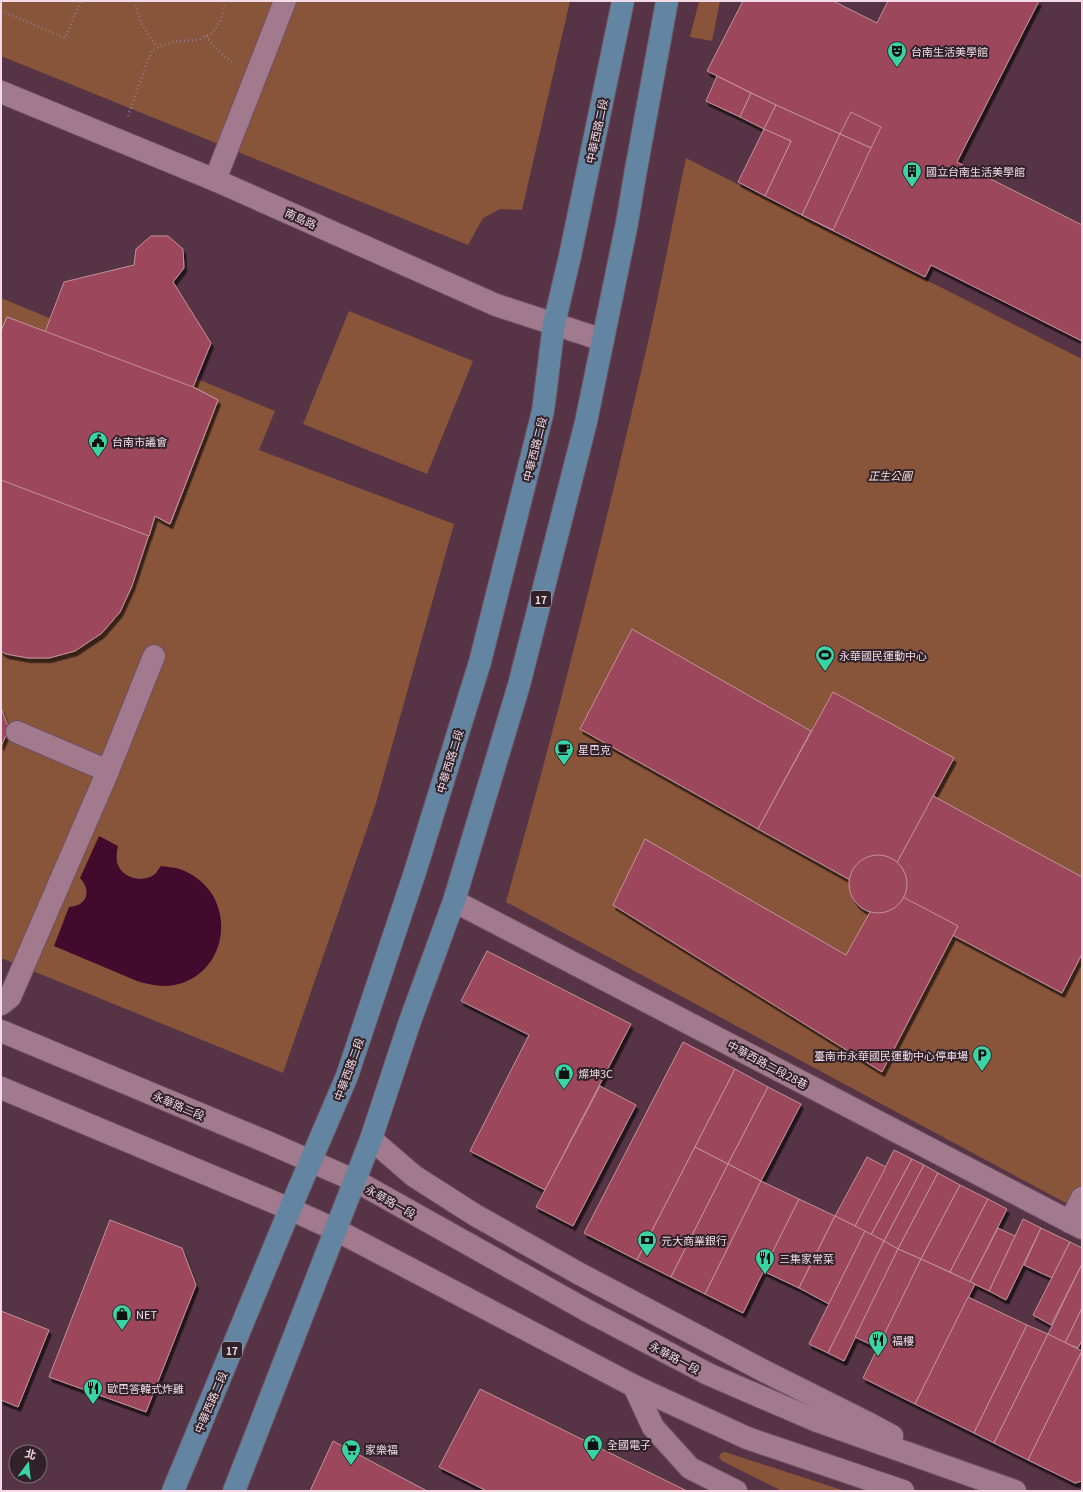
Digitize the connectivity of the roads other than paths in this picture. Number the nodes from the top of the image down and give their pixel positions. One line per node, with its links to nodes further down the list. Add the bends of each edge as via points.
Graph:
1 (285, 1): 5 (street)
2 (623, 1): 6 (main road, 中華西路二段 / 17)
3 (667, 1): 7 (main road, 17)
4 (1, 92): 5 (street, 南島路)
5 (215, 180): 6 (street, 南島路, via 496,305)
6 (554, 324): 7 (street, 南島路); 16 (main road, 中華西路二段 / 17, via 543,411 480,662 415,872 347,1076)
7 (603, 340): 11 (main road, 17, via 586,422 521,678)
8 (154, 656): 10 (street)
9 (17, 732): 10 (street)
10 (108, 771): 12 (street, via 10,997)
11 (454, 901): 15 (main road, 17); 20 (street, 中華西路二段28巷)
12 (1, 1004)
13 (1, 1031): 16 (street, 永華路二段)
14 (1, 1088): 19 (street)
15 (371, 1139): 17 (main road, 17); 23 (street, via 414,1176 475,1215 578,1273)
16 (311, 1160): 17 (street, 永華路二段); 19 (main road, 中華西路二段 / 17)
17 (356, 1181): 21 (main road, 17); 23 (street, 永華路一段, via 586,1310 708,1374 817,1421)
18 (1082, 1198): 20 (street)
19 (290, 1209): 21 (street); 24 (main road, 中華西路二段 / 17)
20 (1076, 1225)
21 (336, 1230): 22 (street); 25 (main road, 17)
22 (634, 1386): 26 (street, via 653,1427 690,1468); 27 (street, via 747,1438)
23 (946, 1466): 28 (street, 永華路一段)
24 (173, 1491)
25 (234, 1491)
26 (736, 1491)
27 (903, 1491)
28 (1014, 1491)

